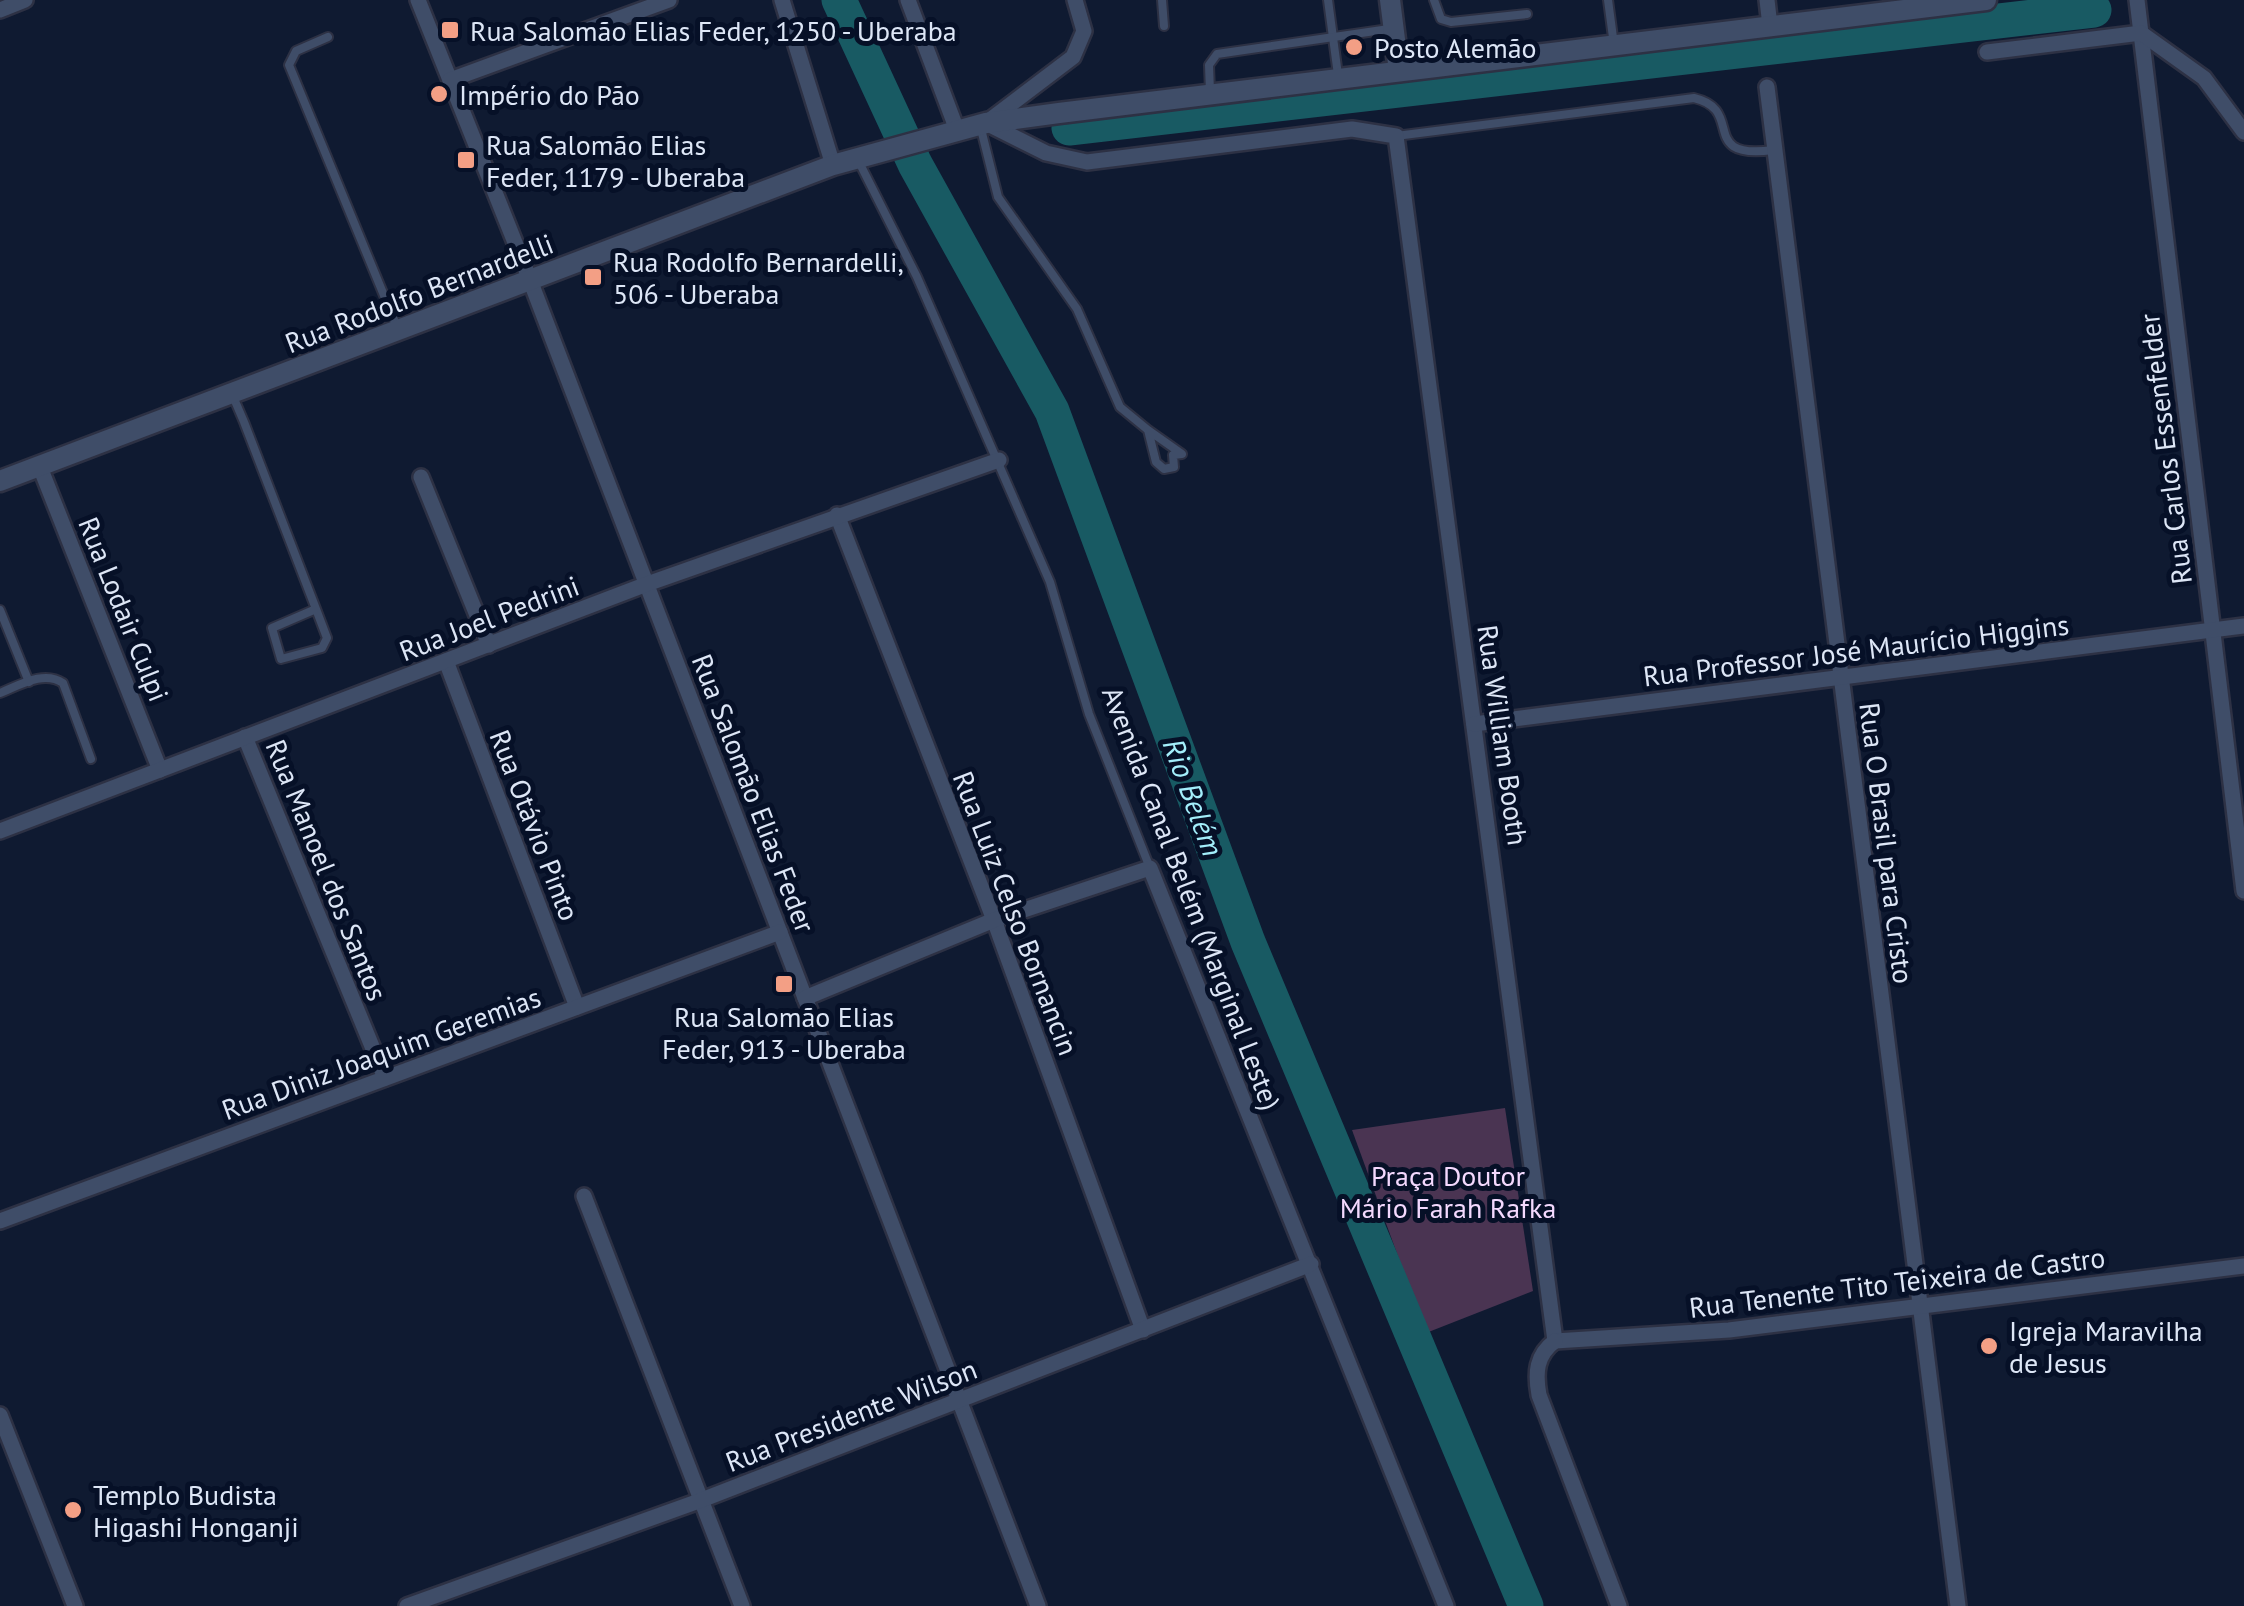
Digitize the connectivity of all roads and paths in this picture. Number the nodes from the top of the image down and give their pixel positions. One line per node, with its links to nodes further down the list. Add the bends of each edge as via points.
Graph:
1 (25, 0): 15 (street)
2 (418, 0): 27 (street, Rua Salomão Elias Feder)
3 (669, 0): 27 (street)
4 (782, 0): 36 (street)
5 (908, 0): 31 (street)
6 (1075, 0): 30 (street, via 1084,31 1073,57)
7 (1162, 0): 17 (lane)
8 (1328, 0): 22 (lane)
9 (1390, 0): 19 (street)
10 (1434, 0): 16 (lane, via 1440,19 1450,22)
11 (1608, 0): 23 (lane)
12 (1767, 0): 18 (street)
13 (1986, 0): 18 (street, Rua Rodolfo Bernardelli)
14 (2137, 0): 20 (street, Rua Carlos Essenfelder)
15 (0, 10)
16 (1526, 14)
17 (1164, 26)
18 (1770, 26): 23 (street, Rua Rodolfo Bernardelli)
19 (1394, 28): 22 (lane); 25 (street)
20 (2141, 33): 24 (street); 32 (street, via 2204,78); 50 (street, Rua Carlos Essenfelder)
21 (328, 36): 38 (lane, via 296,51 289,65)
22 (1333, 36): 26 (lane); 29 (lane, via 1218,54 1209,65)
23 (1614, 45): 25 (street, Rua Rodolfo Bernardelli)
24 (1987, 52)
25 (1399, 71): 26 (street, Rua Rodolfo Bernardelli)
26 (1338, 79): 29 (street, Rua Rodolfo Bernardelli)
27 (450, 80): 37 (street, Rua Salomão Elias Feder)
28 (1766, 86): 34 (street, Rua O Brasil para Cristo)
29 (1210, 94): 30 (street, Rua Rodolfo Bernardelli)
30 (983, 124): 31 (street, Rua Rodolfo Bernardelli); 33 (street, via 1046,153 1087,162 1352,128); 40 (lane, via 998,197 1077,309 1120,408)
31 (958, 130): 35 (street, Rua Rodolfo Bernardelli)
32 (2244, 132)
33 (1396, 136): 34 (lane, via 1694,98 1709,102 1740,153); 56 (street, Rua William Booth)
34 (1774, 150): 53 (street, Rua O Brasil para Cristo)
35 (858, 158): 36 (street, Rua Rodolfo Bernardelli); 41 (lane, Avenida Canal Belém (Marginal Leste))
36 (833, 164): 37 (street, Rua Rodolfo Bernardelli)
37 (530, 280): 38 (street, Rua Rodolfo Bernardelli); 46 (street, Rua Salomão Elias Feder)
38 (399, 330): 39 (street, Rua Rodolfo Bernardelli)
39 (232, 394): 42 (street, Rua Rodolfo Bernardelli); 47 (lane)
40 (1148, 430): 40 (lane, via 1156,462 1174,467 1173,455 1182,454)
41 (999, 460): 45 (street, Rua Joel Pedrini); 61 (lane, Avenida Canal Belém (Marginal Leste), via 1050,582 1089,714)
42 (40, 467): 44 (street, Rua Rodolfo Bernardelli); 59 (street, Rua Lodair Culpi)
43 (421, 477): 51 (street)
44 (0, 482)
45 (836, 515): 46 (street, Rua Joel Pedrini); 63 (street, Rua Luiz Celso Bornancin)
46 (647, 584): 51 (street, Rua Joel Pedrini); 64 (street, Rua Salomão Elias Feder)
47 (316, 609): 47 (lane, via 326,644 281,658 272,628)
48 (0, 610): 54 (lane)
49 (2244, 626): 50 (street, Rua Professor José Maurício Higgins)
50 (2212, 630): 53 (street, Rua Professor José Maurício Higgins); 62 (street, Rua Carlos Essenfelder)
51 (490, 644): 52 (street, Rua Joel Pedrini)
52 (446, 661): 57 (street, Rua Joel Pedrini); 66 (street, Rua Otávio Pinto)
53 (1840, 677): 56 (street, Rua Professor José Maurício Higgins); 72 (street, Rua O Brasil para Cristo)
54 (29, 682): 55 (lane); 58 (lane, via 45,677 63,683)
55 (0, 693)
56 (1474, 724): 74 (street, Rua William Booth)
57 (245, 738): 59 (street, Rua Joel Pedrini); 67 (street, Rua Manoel dos Santos)
58 (91, 759)
59 (160, 770): 60 (street, Rua Joel Pedrini)
60 (0, 830)
61 (1150, 868): 63 (street); 70 (street, Avenida Canal Belém (Marginal Leste))
62 (2244, 891)
63 (994, 920): 65 (street); 73 (street, Rua Luiz Celso Bornancin)
64 (780, 932): 65 (street, Rua Salomão Elias Feder); 66 (street, Rua Diniz Joaquim Geremias)
65 (806, 998): 75 (street, Rua Salomão Elias Feder)
66 (577, 1007): 67 (street, Rua Diniz Joaquim Geremias)
67 (385, 1078): 69 (street, Rua Diniz Joaquim Geremias)
68 (584, 1196): 77 (street)
69 (0, 1221)
70 (1311, 1264): 73 (street, Rua Presidente Wilson); 82 (street, Avenida Canal Belém (Marginal Leste))
71 (2244, 1266): 72 (street, Rua Tenente Tito Teixeira de Castro)
72 (1920, 1306): 74 (street, Rua Tenente Tito Teixeira de Castro, via 1729,1330); 84 (street, Rua O Brasil para Cristo)
73 (1142, 1330): 75 (street, Rua Presidente Wilson)
74 (1556, 1341): 83 (street, via 1538,1364 1540,1395)
75 (960, 1400): 77 (street, Rua Presidente Wilson); 81 (street, Rua Salomão Elias Feder)
76 (0, 1415): 78 (street)
77 (699, 1500): 79 (street, Rua Presidente Wilson); 80 (street)
78 (75, 1606)
79 (408, 1606)
80 (742, 1606)
81 (1038, 1606)
82 (1446, 1606)
83 (1620, 1606)
84 (1958, 1606)

